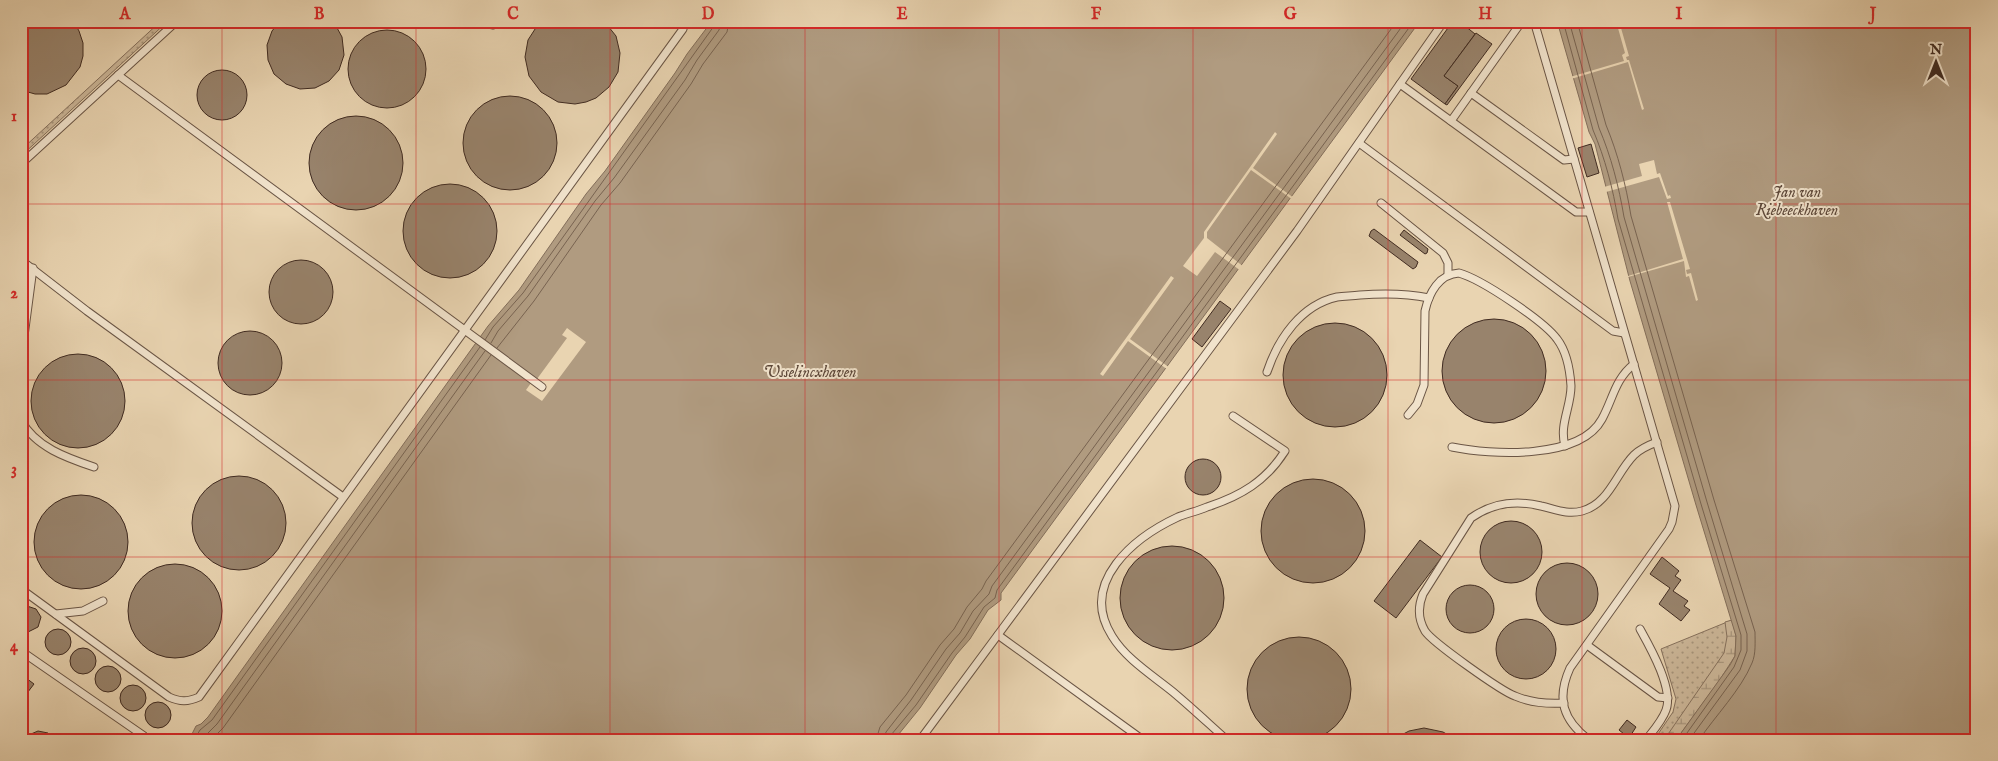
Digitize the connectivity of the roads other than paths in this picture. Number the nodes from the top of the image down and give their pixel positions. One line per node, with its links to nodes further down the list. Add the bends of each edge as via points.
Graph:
1 (177, 21): 5 (lane)
2 (685, 21): 18 (lane, via 683,29)
3 (1444, 21): 6 (lane)
4 (1532, 21): 7 (lane, via 1520,24); 10 (lane)
5 (118, 75): 11 (lane); 18 (lane)
6 (1400, 84): 8 (lane); 9 (lane)
7 (1471, 93): 8 (lane); 10 (lane, via 1564,160)
8 (1451, 122): 13 (lane, via 1576,212)
9 (1359, 143): 19 (lane, via 1613,331); 36 (lane)
10 (1574, 159): 13 (lane)
11 (21, 164)
12 (1381, 203): 16 (lane, via 1443,253 1448,263)
13 (1589, 212): 19 (lane)
14 (21, 260): 15 (lane)
15 (32, 268): 20 (lane); 31 (lane)
16 (1448, 275): 17 (lane); 28 (lane, via 1459,273 1487,286 1545,325 1559,341 1568,363 1571,388 1562,428)
17 (1429, 298): 22 (lane, via 1388,293 1325,301 1299,318 1288,330 1279,342); 24 (lane, via 1425,311 1424,386 1417,404)
18 (464, 330): 23 (lane); 31 (lane)
19 (1624, 333): 21 (lane)
20 (21, 359)
21 (1634, 364): 27 (lane); 28 (lane, via 1620,377 1601,421 1576,442)
22 (1267, 372)
23 (542, 387)
24 (1408, 415)
25 (1233, 416): 44 (lane, via 1285,451 1279,461 1263,479 1241,494 1179,517 1145,536 1124,554 1111,571 1106,581 1103,604 1110,632 1131,658)
26 (21, 420): 30 (lane, via 32,436 44,445)
27 (1657, 442): 37 (lane, via 1674,499 1672,522); 40 (lane, via 1632,456 1603,498 1592,507 1566,512 1524,503 1504,503 1471,518 1422,594 1420,616 1429,636 1503,690 1528,701)
28 (1565, 446): 29 (lane, via 1505,454)
29 (1452, 447)
30 (94, 467)
31 (344, 497): 34 (lane, via 199,696 192,700 179,702 169,697)
32 (21, 589): 34 (lane)
33 (103, 601): 34 (lane, via 83,611)
34 (56, 614)
35 (1640, 628): 39 (lane, via 1654,654)
36 (998, 635): 42 (lane); 43 (lane)
37 (1587, 645): 39 (lane, via 1658,697); 40 (lane, via 1566,677)
38 (21, 651): 41 (lane, via 144,736)
39 (1668, 698): 46 (lane, via 1666,711)
40 (1564, 703): 45 (lane, via 1570,722)
41 (145, 740)
42 (920, 740)
43 (1143, 740)
44 (1227, 740)
45 (1589, 740)
46 (1646, 740)

